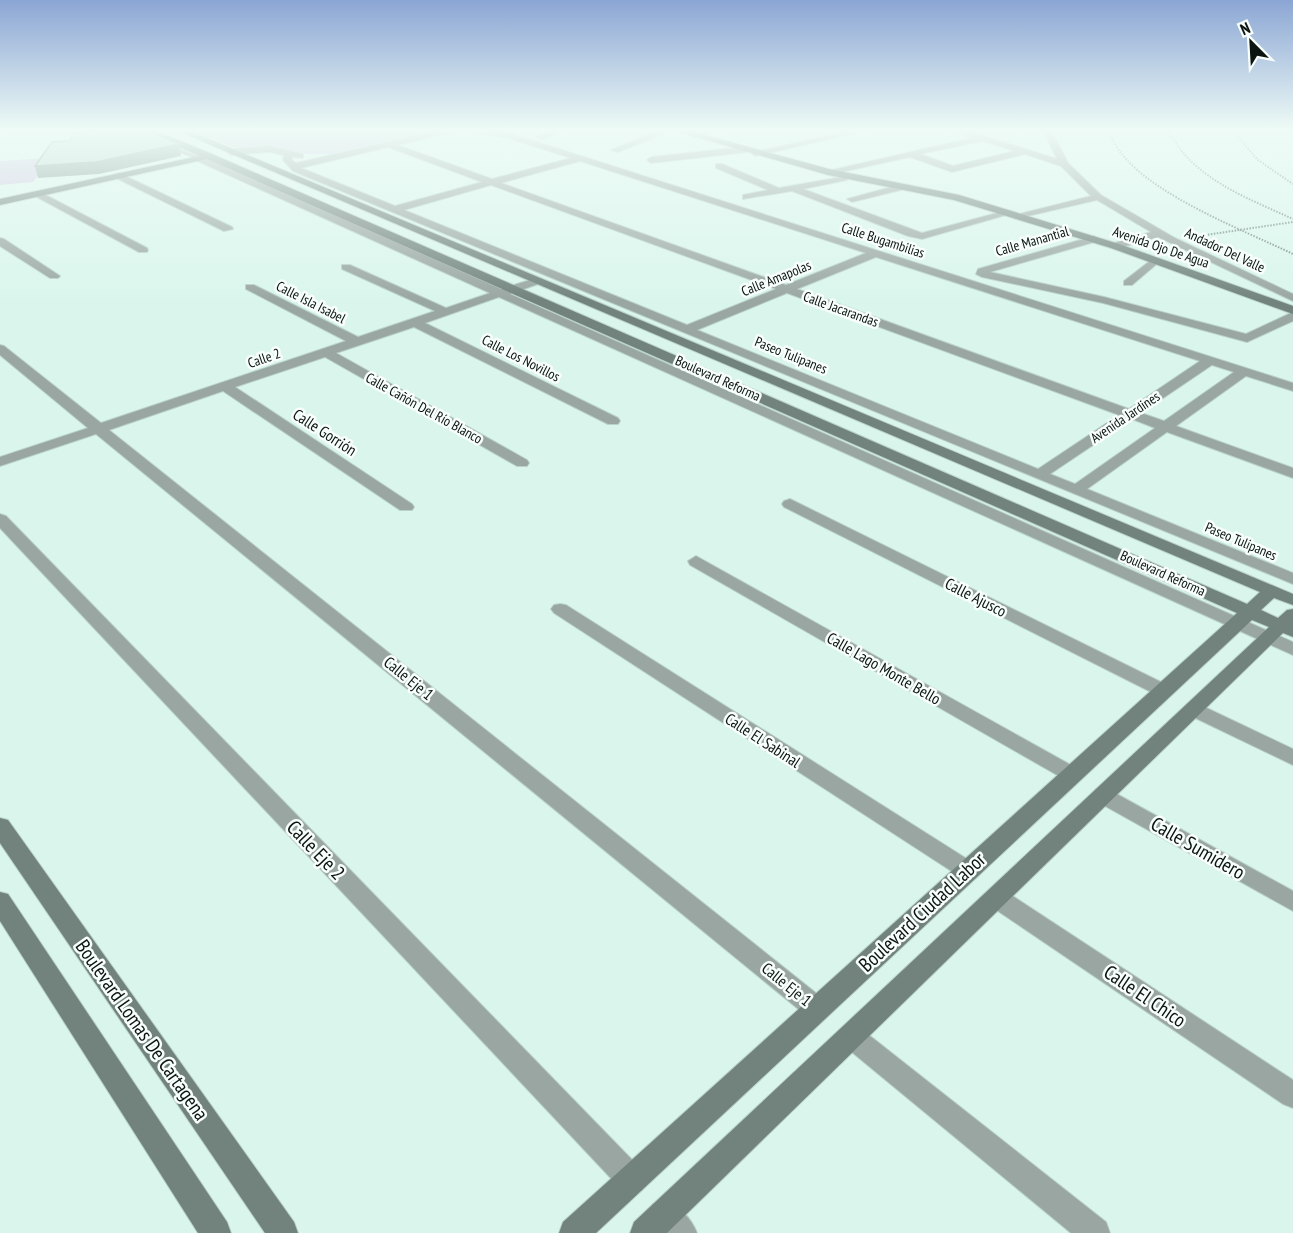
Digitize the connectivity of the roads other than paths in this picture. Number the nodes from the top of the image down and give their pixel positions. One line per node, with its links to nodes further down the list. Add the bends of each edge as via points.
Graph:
1 (76, 186): 16 (street)
2 (139, 186): 24 (street)
3 (268, 186): 38 (street)
4 (311, 186): 34 (street, Boulevard Reforma)
5 (345, 186): 21 (street, Paseo Tulipanes)
6 (480, 186): 21 (street)
7 (503, 186): 37 (street, Calle Jacarandas)
8 (666, 186): 30 (street, Calle Bugambilias)
9 (767, 186): 15 (street)
10 (811, 186): 14 (street)
11 (894, 186): 13 (street, Avenida Ojo De Agua)
12 (1085, 186): 17 (street, Andador Del Valle)
13 (902, 187): 19 (street); 22 (street, Avenida Ojo De Agua, via 956,197)
14 (795, 189): 15 (street); 22 (street, via 922,236)
15 (781, 191): 18 (street)
16 (38, 194): 20 (street); 29 (street)
17 (1098, 196): 23 (street); 25 (street, Andador Del Valle)
18 (746, 197)
19 (852, 199)
20 (0, 202)
21 (395, 209): 44 (street, Paseo Tulipanes)
22 (1008, 213): 23 (street, Avenida Ojo De Agua)
23 (1019, 217): 26 (street, Avenida Ojo De Agua)
24 (228, 229)
25 (1159, 233): 28 (street); 39 (street, Andador Del Valle)
26 (1094, 239): 28 (street, Avenida Ojo De Agua); 42 (street, Calle Manantial, via 982,274 1104,300 1247,338)
27 (0, 241): 33 (street)
28 (1115, 246): 31 (street, Avenida Ojo De Agua)
29 (143, 250)
30 (876, 253): 37 (street, Calle Amapolas); 48 (street, Calle Bugambilias)
31 (1155, 260): 35 (street); 40 (street, Avenida Ojo De Agua)
32 (346, 267): 41 (street)
33 (54, 276)
34 (537, 281): 38 (street, Calle 2); 66 (street, Boulevard Reforma)
35 (1128, 283)
36 (250, 287): 45 (street, Calle Isla Isabel)
37 (788, 289): 44 (street, Calle Amapolas); 52 (street, Calle Jacarandas)
38 (508, 291): 41 (street, Calle 2); 69 (street, Boulevard Reforma)
39 (1293, 298)
40 (1293, 310)
41 (446, 312): 43 (street, Calle 2)
42 (1293, 316)
43 (416, 323): 45 (street, Calle 2); 53 (street, Calle Los Novillos)
44 (688, 329): 59 (street, Paseo Tulipanes)
45 (357, 342): 47 (street, Calle 2)
46 (0, 349): 55 (street, Calle Eje 1)
47 (327, 352): 50 (street, Calle 2); 57 (street, Calle Cañón Del Río Blanco)
48 (1211, 360): 49 (street, Calle Bugambilias); 52 (street, Avenida Jardines)
49 (1245, 371): 51 (street, Calle Bugambilias); 54 (street, Avenida Jardines)
50 (225, 387): 55 (street, Calle 2); 62 (street, Calle Gorrión)
51 (1293, 387)
52 (1130, 414): 54 (street, Calle Jacarandas); 59 (street, Avenida Jardines)
53 (613, 421)
54 (1166, 427): 58 (street, Calle Jacarandas); 60 (street, Avenida Jardines)
55 (100, 429): 56 (street, Calle 2); 82 (street, Calle Eje 1)
56 (0, 462)
57 (522, 463)
58 (1293, 473)
59 (1040, 474): 60 (street, Paseo Tulipanes)
60 (1077, 489): 65 (street, Paseo Tulipanes)
61 (790, 504): 72 (street, Calle Ajusco)
62 (406, 507)
63 (0, 519): 85 (street, Calle Eje 2)
64 (696, 561): 75 (street, Calle Lago Monte Bello)
65 (1293, 579)
66 (1270, 592): 67 (street, Boulevard Reforma); 69 (street, Boulevard Ciudad Labor)
67 (1293, 600)
68 (560, 609): 78 (street, Calle El Sabinal)
69 (1244, 617): 70 (street, Boulevard Reforma); 72 (street, Boulevard Ciudad Labor)
70 (1284, 627): 71 (street); 73 (street)
71 (1293, 649)
72 (1162, 690): 75 (street, Boulevard Ciudad Labor)
73 (1194, 709): 74 (street); 76 (street)
74 (1293, 758)
75 (1071, 774): 78 (street, Boulevard Ciudad Labor)
76 (1104, 795): 79 (street); 81 (street, Calle Sumidero)
77 (0, 826): 88 (street, Boulevard Lomas De Cartagena)
78 (967, 870): 82 (street, Boulevard Ciudad Labor)
79 (997, 898): 83 (street); 84 (street, Calle El Chico)
80 (0, 901): 87 (street)
81 (1293, 902)
82 (817, 1008): 85 (street, Boulevard Ciudad Labor)
83 (851, 1036): 86 (street); 90 (street)
84 (1293, 1095)
85 (632, 1180): 89 (street, Boulevard Ciudad Labor)
86 (664, 1227)
87 (216, 1233)
88 (283, 1233)
89 (574, 1233)
90 (1095, 1233)

